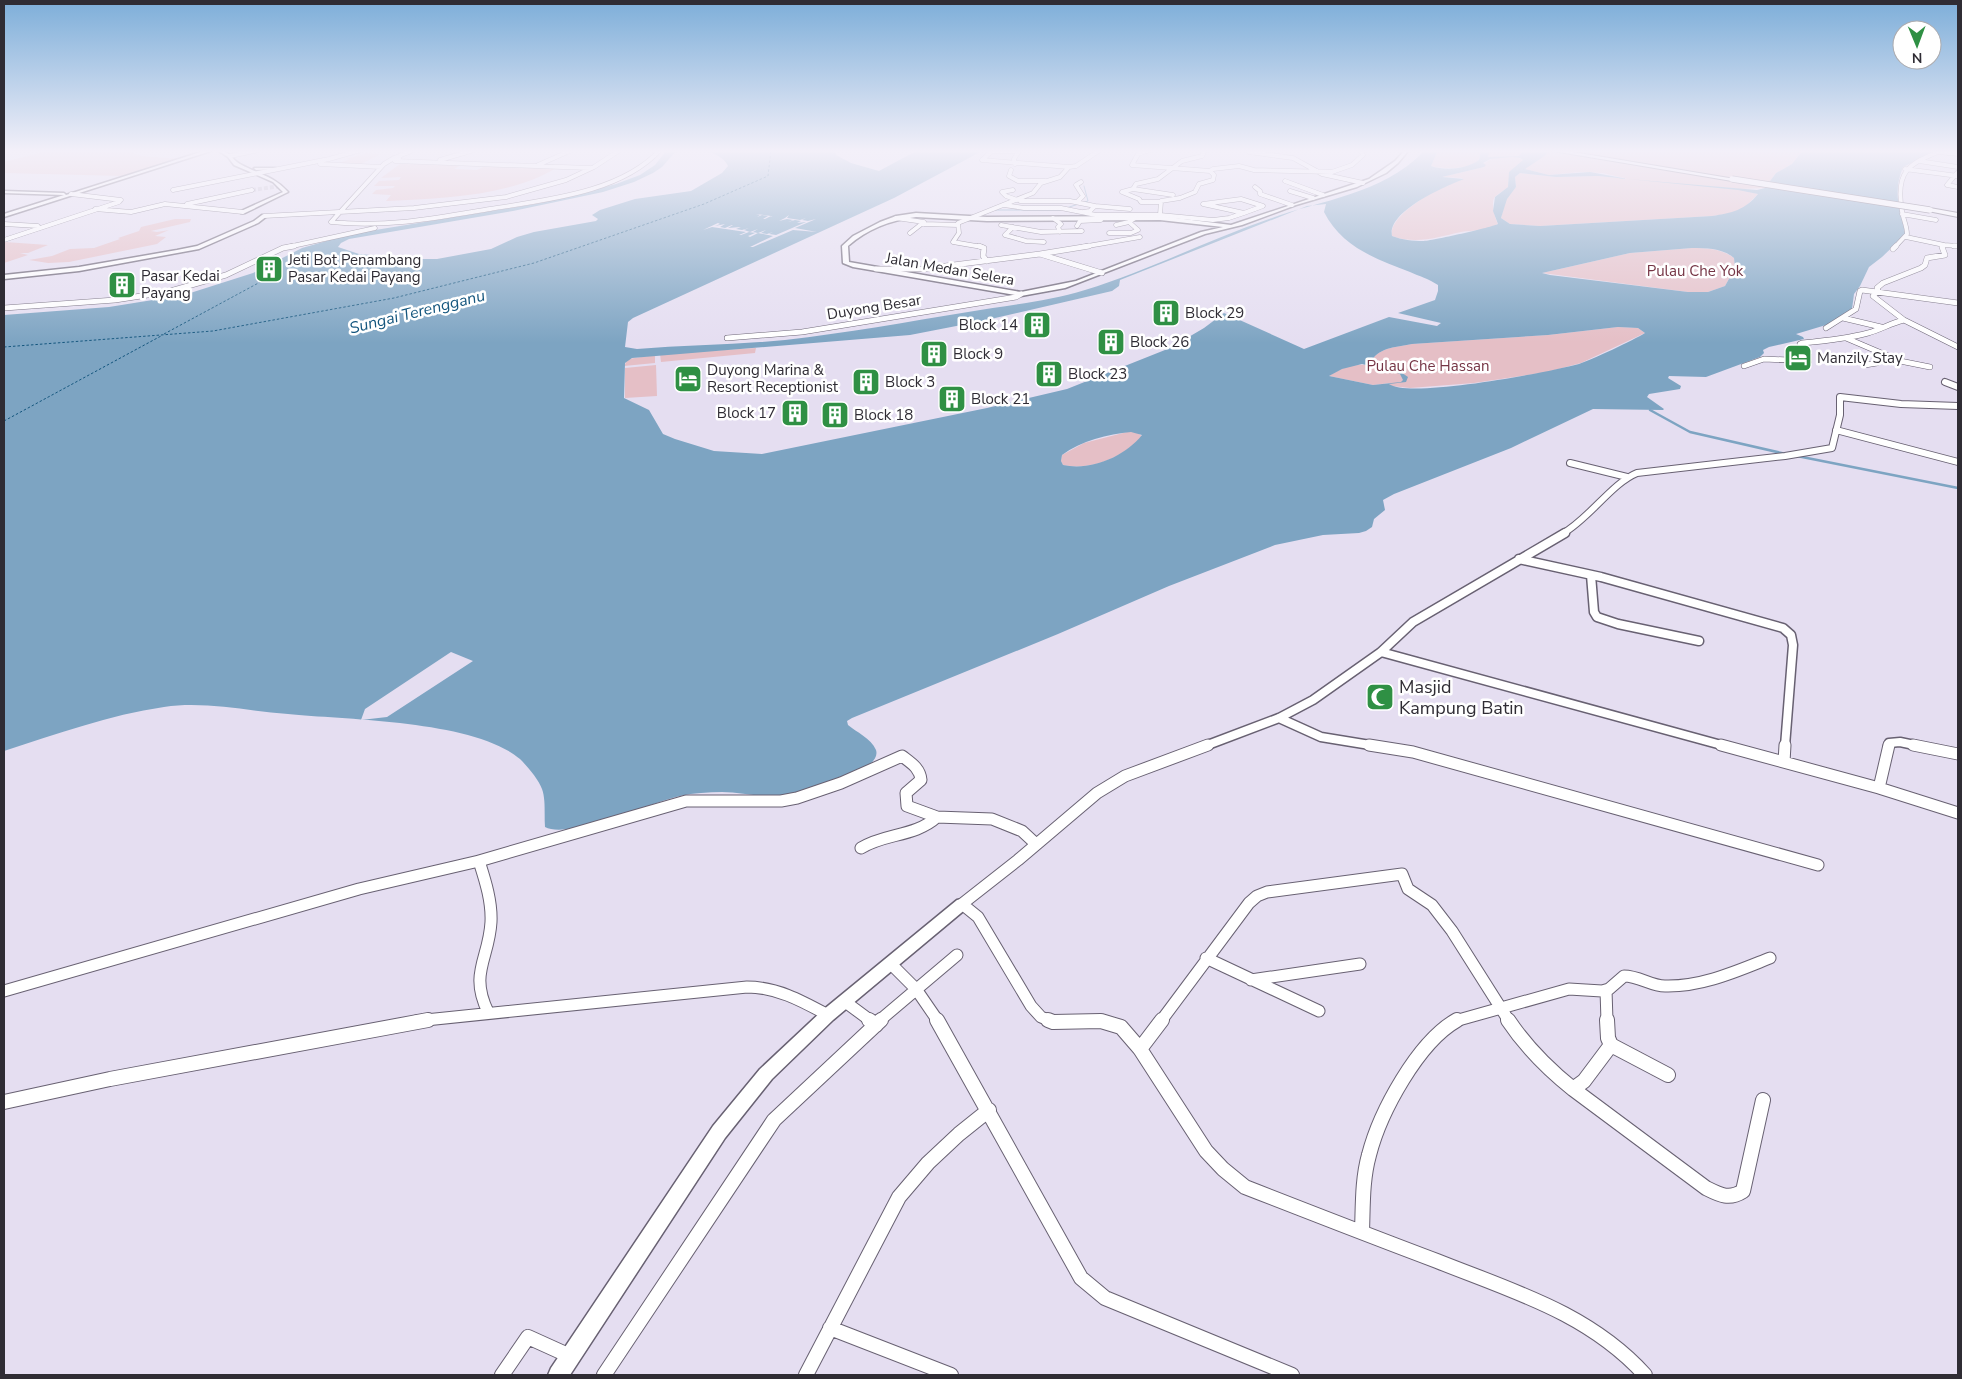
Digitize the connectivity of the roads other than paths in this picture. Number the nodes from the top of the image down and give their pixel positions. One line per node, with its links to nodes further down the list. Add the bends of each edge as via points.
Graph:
1 (79, 214): 28 (street)
2 (257, 214): 13 (street)
3 (295, 214): 13 (street)
4 (338, 214): 21 (street, via 330,222)
5 (463, 214): 21 (street)
6 (977, 214): 14 (street)
7 (1092, 214): 12 (street)
8 (1241, 214): 19 (street, via 1225,220)
9 (1265, 214): 30 (street, Duyong Besar)
10 (1902, 214): 36 (street, via 1908,227)
11 (1904, 214): 20 (street)
12 (1160, 215): 19 (street)
13 (264, 216): 47 (street, via 187,250)
14 (970, 217): 15 (street, Jalan Medan Selera, via 924,215); 16 (street); 25 (street)
15 (896, 218): 24 (street); 45 (street, Jalan Medan Selera, via 869,229 845,246 846,263)
16 (1053, 218): 17 (street); 33 (street, via 1061,224 1058,227)
17 (1103, 219): 18 (street); 29 (street, via 1080,222)
18 (1132, 220): 19 (street); 22 (street); 27 (street); 35 (street, via 1138,230)
19 (1193, 220): 30 (street)
20 (1936, 220)
21 (420, 222): 51 (street, via 356,231 283,248 226,275 167,292 115,300)
22 (1184, 223)
23 (4, 224): 28 (street)
24 (924, 224): 25 (street); 34 (street)
25 (958, 225): 44 (street, via 959,233 953,242 972,243 984,248 983,256)
26 (1001, 225): 31 (street)
27 (1116, 225)
28 (44, 226): 38 (street)
29 (1077, 226)
30 (1231, 226): 46 (street, Duyong Besar, via 1203,233)
31 (1013, 228): 33 (street); 39 (street, via 1005,235)
32 (1082, 231): 33 (street)
33 (1060, 232)
34 (910, 233)
35 (1109, 233)
36 (1906, 236): 40 (street); 42 (street)
37 (1140, 237): 43 (street)
38 (4, 240)
39 (1044, 242)
40 (1944, 244): 41 (street); 48 (street, via 1945,254 1927,258 1924,266 1883,283)
41 (1958, 246)
42 (1893, 249)
43 (1040, 254): 44 (street); 46 (street)
44 (987, 261): 45 (street, via 922,269)
45 (876, 269): 49 (street, Jalan Medan Selera)
46 (1102, 273): 49 (street, Duyong Besar, via 1065,286)
47 (4, 277)
48 (1878, 291): 50 (street); 52 (street, via 1860,291 1856,309); 53 (street, via 1873,296)
49 (1021, 294): 56 (street, Duyong Besar, via 1002,300 802,332)
50 (1958, 303)
51 (4, 308)
52 (1842, 318): 54 (street); 55 (street)
53 (1904, 320): 55 (street); 58 (street)
54 (1826, 328)
55 (1881, 328): 57 (street)
56 (727, 338)
57 (1846, 338): 59 (street); 61 (street, via 1800,344 1809,356 1809,362 1764,359)
58 (1958, 347)
59 (1889, 356): 60 (street, via 1879,356 1876,357 1878,362); 62 (street, via 1903,362)
60 (1865, 364)
61 (1744, 366)
62 (1930, 366)
63 (1944, 382): 64 (street)
64 (1958, 387)
65 (1958, 406): 66 (street, via 1901,404 1844,396 1840,397)
66 (1836, 430): 67 (street); 69 (street, via 1834,446 1826,451)
67 (1958, 462)
68 (1570, 463): 69 (street)
69 (1627, 477): 70 (street, via 1570,530)
70 (1519, 559): 71 (street); 73 (street, via 1413,622)
71 (1591, 575): 72 (street, via 1597,617); 76 (street, via 1760,619 1783,628 1791,635 1793,645)
72 (1699, 641)
73 (1380, 652): 74 (street, via 1313,700); 76 (street)
74 (1279, 718): 80 (street, via 1125,776 1090,799); 83 (street, via 1321,737 1423,755)
75 (1958, 754): 77 (street, via 1900,742 1889,743)
76 (1784, 762): 77 (street)
77 (1879, 788): 78 (street)
78 (1958, 813)
79 (937, 817): 80 (street, via 992,819 1016,828); 81 (street, via 902,836 875,840); 82 (street, via 908,806 904,798 908,788 921,780 921,774 902,756 797,798 781,801 686,801)
80 (1036, 844): 84 (street)
81 (861, 848)
82 (479, 862): 93 (street, via 359,888); 97 (street, via 487,883 490,906 491,929 478,971 480,999)
83 (1818, 865)
84 (962, 904): 88 (street); 101 (street, via 978,917 1031,1006 1041,1017 1053,1022 1101,1021 1112,1024 1121,1027)
85 (957, 955): 91 (street)
86 (1206, 958): 90 (street); 95 (street, via 1248,903 1257,896 1402,874 1410,891 1434,907); 101 (street)
87 (1770, 958): 92 (street, via 1698,984 1660,986 1628,975)
88 (890, 963): 91 (street); 94 (street)
89 (1360, 964): 90 (street)
90 (1251, 980): 96 (street)
91 (916, 989): 99 (street); 106 (street)
92 (1606, 990): 95 (street, via 1569,989); 100 (street)
93 (4, 991)
94 (844, 1001): 98 (street); 99 (street)
95 (1499, 1008): 103 (street, via 1544,1066); 107 (street, via 1457,1020 1442,1029 1432,1038 1394,1093 1369,1153)
96 (1319, 1011)
97 (488, 1012): 98 (street, via 723,988 769,988); 105 (street, via 400,1024)
98 (828, 1015): 109 (street, via 766,1074 719,1132)
99 (876, 1025): 112 (street, via 774,1120)
100 (1611, 1045): 102 (street); 103 (street, via 1584,1081)
101 (1140, 1049): 107 (street, via 1206,1151 1223,1169 1245,1186)
102 (1668, 1076)
103 (1573, 1089): 104 (street, via 1706,1188 1722,1196 1734,1197 1743,1191)
104 (1763, 1100)
105 (4, 1102)
106 (990, 1110): 108 (street, via 928,1163 900,1197); 115 (street, via 1081,1278 1106,1298)
107 (1362, 1231): 116 (street, via 1554,1307 1577,1319 1635,1364)
108 (830, 1328): 113 (street); 114 (street)
109 (570, 1356): 110 (street, via 528,1337); 111 (street)
110 (502, 1375)
111 (558, 1375)
112 (604, 1375)
113 (806, 1375)
114 (951, 1375)
115 (1292, 1375)
116 (1644, 1375)

